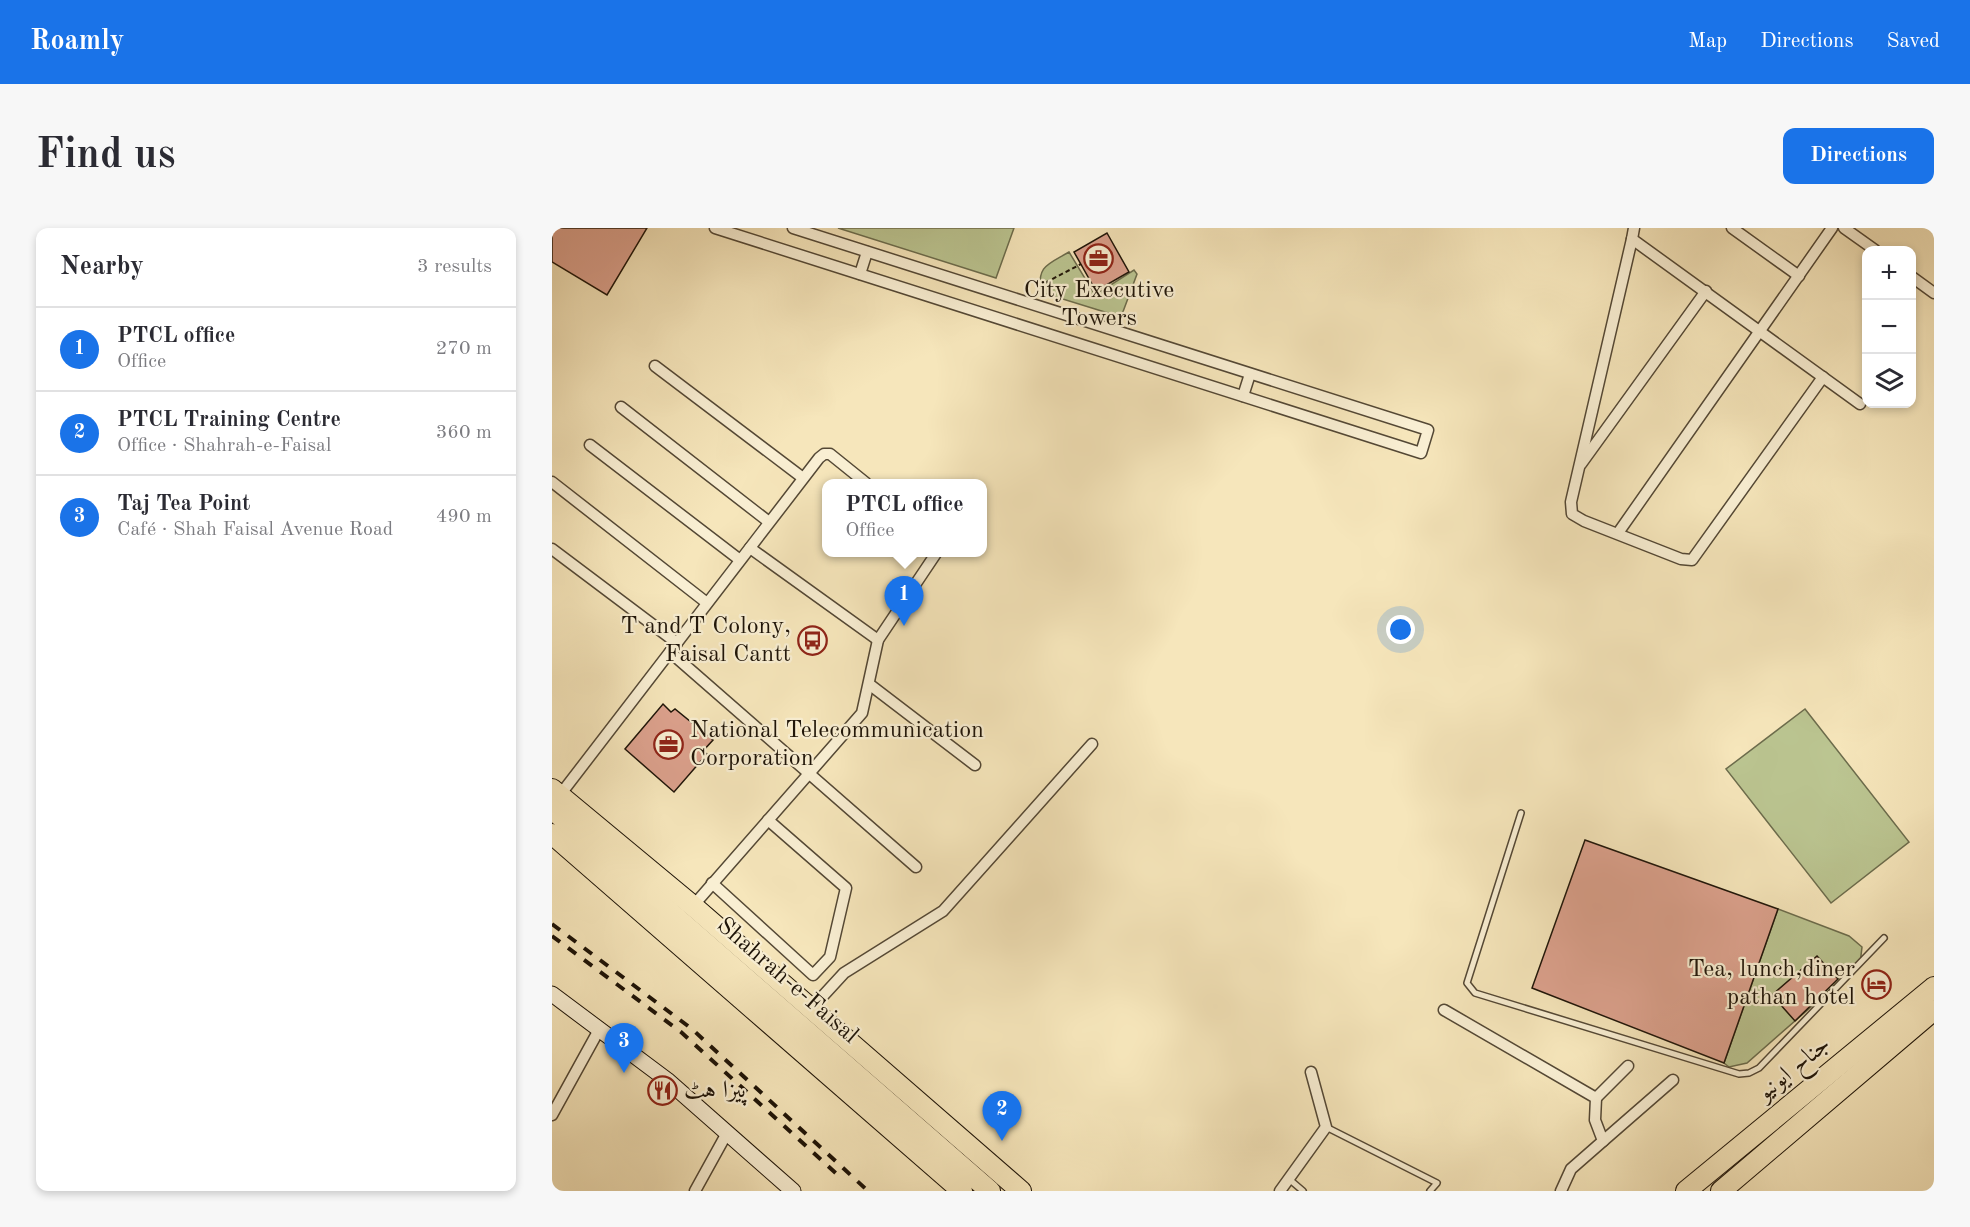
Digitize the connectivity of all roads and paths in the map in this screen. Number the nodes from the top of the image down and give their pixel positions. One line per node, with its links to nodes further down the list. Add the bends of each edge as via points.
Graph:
1 (715, 228): 10 (street)
2 (793, 228): 8 (street)
3 (1732, 228): 11 (street)
4 (1832, 228): 11 (street)
5 (1844, 228): 7 (street)
6 (1633, 233): 14 (street); 24 (street)
7 (1869, 246)
8 (867, 252): 10 (street); 18 (street)
9 (1081, 264): 13 (path)
10 (860, 274): 20 (street)
11 (1799, 276): 16 (street)
12 (1916, 280): 15 (street)
13 (1039, 286)
14 (1706, 291): 16 (street); 24 (street)
15 (1934, 293)
16 (1761, 331): 19 (street); 29 (street)
17 (655, 366): 25 (street)
18 (1250, 374): 20 (street); 20 (street, via 1428,430 1421,453)
19 (1823, 377): 21 (street); 29 (street, via 1692,560)
20 (1243, 396)
21 (1860, 404)
22 (621, 407): 28 (street)
23 (590, 445): 33 (street)
24 (1579, 468): 29 (street, via 1570,502 1572,514)
25 (803, 478): 26 (street, via 824,454 830,454); 28 (street)
26 (861, 479)
27 (552, 482): 34 (street)
28 (769, 522): 30 (street)
29 (1618, 533)
30 (750, 548): 33 (street); 35 (street)
31 (552, 549): 36 (street)
32 (934, 557): 35 (street)
33 (740, 561): 34 (street)
34 (707, 603): 36 (street)
35 (878, 640): 37 (street)
36 (674, 647): 40 (street); 41 (street)
37 (869, 684): 39 (street); 40 (street, via 862,713)
38 (1092, 744): 51 (street, via 943,911 844,973)
39 (975, 765)
40 (810, 772): 43 (street); 45 (street)
41 (555, 798): 47 (highway); 67 (highway, Shahrah-e-Faisal)
42 (1521, 813): 48 (lane, via 1467,982 1475,993 1739,1074 1749,1073 1760,1068)
43 (768, 820): 46 (street); 46 (street, via 846,888 830,957 813,975)
44 (552, 834): 66 (highway, Shahrah-e-Faisal)
45 (915, 867)
46 (712, 883): 47 (street)
47 (693, 906): 51 (highway)
48 (1884, 938)
49 (1934, 987): 73 (highway, جناح ایونیو)
50 (552, 994): 54 (street)
51 (810, 1010): 68 (highway)
52 (1934, 1010): 74 (highway, جناح ایونیو)
53 (1444, 1011): 58 (street)
54 (600, 1028): 59 (street); 61 (street)
55 (1628, 1066): 58 (street)
56 (1311, 1072): 60 (street)
57 (1673, 1080): 62 (street)
58 (1596, 1098): 62 (street, via 1595,1120)
59 (552, 1115)
60 (1326, 1127): 63 (street); 71 (lane, via 1437,1183)
61 (727, 1133): 64 (street); 65 (street)
62 (1603, 1141): 72 (street, via 1571,1169)
63 (1289, 1179): 69 (street); 70 (lane)
64 (788, 1189)
65 (695, 1191)
66 (962, 1191)
67 (990, 1191)
68 (1021, 1191)
69 (1280, 1191)
70 (1303, 1191)
71 (1431, 1191)
72 (1561, 1191)
73 (1686, 1191)
74 (1721, 1191)

